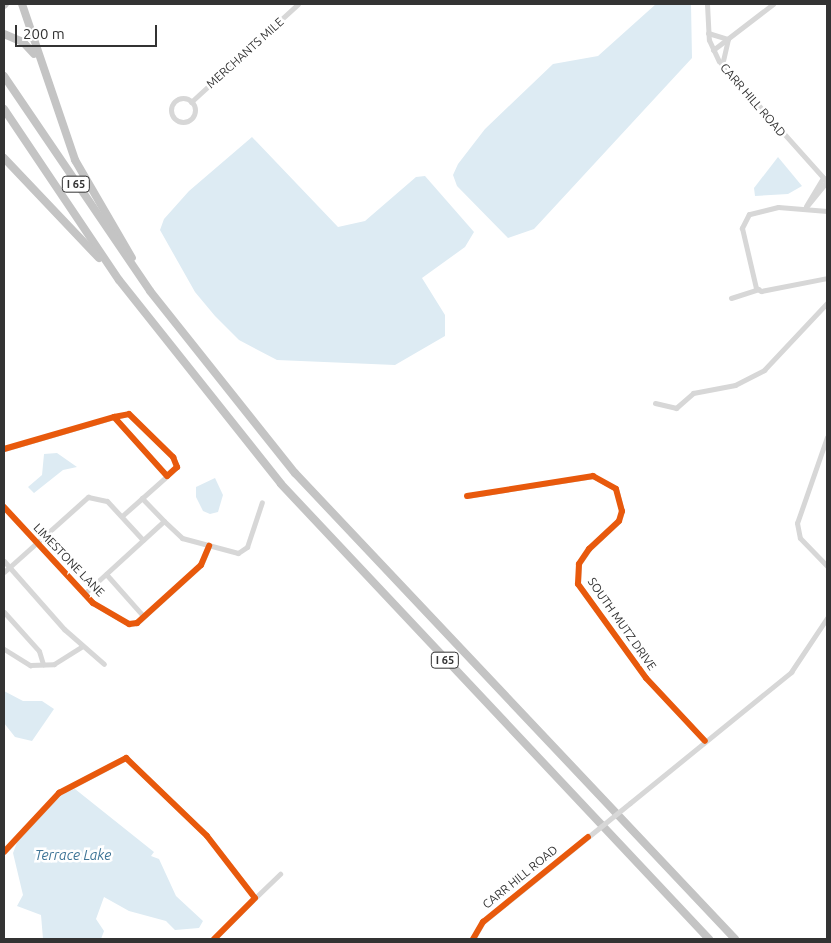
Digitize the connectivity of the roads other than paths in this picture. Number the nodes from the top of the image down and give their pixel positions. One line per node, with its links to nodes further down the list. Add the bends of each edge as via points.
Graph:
1 (22, 4): 9 (highway)
2 (298, 4): 12 (street, MERCHANTS MILE)
3 (707, 4): 5 (street, CARR HILL ROAD)
4 (774, 4): 7 (street)
5 (708, 33): 7 (street); 8 (street, CARR HILL ROAD)
6 (4, 34): 9 (highway, via 23,42)
7 (728, 39): 8 (street); 10 (street)
8 (713, 50): 10 (street, CARR HILL ROAD)
9 (40, 64): 21 (highway, via 75,160)
10 (722, 65): 15 (street, CARR HILL ROAD)
11 (4, 76): 21 (highway, I 65)
12 (191, 102): 12 (street, MERCHANTS MILE, via 185,98 174,102 174,117 183,121 190,119 194,112)
13 (4, 109): 19 (highway, I 65)
14 (4, 158): 19 (highway)
15 (826, 180): 16 (street)
16 (806, 206): 17 (street); 20 (street, via 778,206 749,214 744,220 742,228)
17 (827, 211)
18 (827, 278): 20 (street)
19 (119, 280): 57 (highway, I 65, via 189,374 281,484)
20 (759, 289): 22 (street)
21 (150, 291): 58 (highway, I 65, via 295,472)
22 (731, 298)
23 (827, 303): 24 (street, via 764,370 734,385 693,393 676,408)
24 (655, 403)
25 (114, 417): 27 (street); 28 (street); 28 (street, via 134,415 173,456 177,467)
26 (827, 437): 39 (street, via 797,523 800,538)
27 (4, 449)
28 (168, 476): 30 (street)
29 (467, 496): 51 (street, SOUTH MUTZ DRIVE, via 593,476 616,489 622,511 619,521 589,548 579,564 578,584 646,678)
30 (142, 498): 33 (street); 34 (street)
31 (262, 502): 37 (street, via 244,550 233,553)
32 (4, 507): 36 (street, LIMESTONE LANE)
33 (122, 516): 35 (street); 36 (street, via 94,496 81,501)
34 (164, 521): 35 (street); 37 (street, via 182,538)
35 (143, 540): 42 (street)
36 (36, 542): 40 (street); 43 (street, LIMESTONE LANE)
37 (209, 546): 45 (street, via 201,565)
38 (4, 561): 40 (street)
39 (827, 566)
40 (9, 567): 41 (street); 47 (street)
41 (4, 572)
42 (106, 574): 43 (street); 45 (street)
43 (84, 594): 45 (street, LIMESTONE LANE, via 129,624)
44 (4, 612): 49 (street, via 39,651)
45 (144, 617)
46 (827, 618): 51 (street, CARR HILL ROAD, via 791,672)
47 (83, 646): 49 (street, via 67,660); 50 (street)
48 (4, 649): 49 (street, via 30,665)
49 (43, 664)
50 (104, 664)
51 (705, 742): 56 (street, CARR HILL ROAD, bridge, via 483,922)
52 (4, 852): 54 (street, via 59,793 126,758 207,836)
53 (280, 874): 54 (street)
54 (254, 898): 55 (street)
55 (214, 939)
56 (472, 939)
57 (709, 939)
58 (735, 939)

